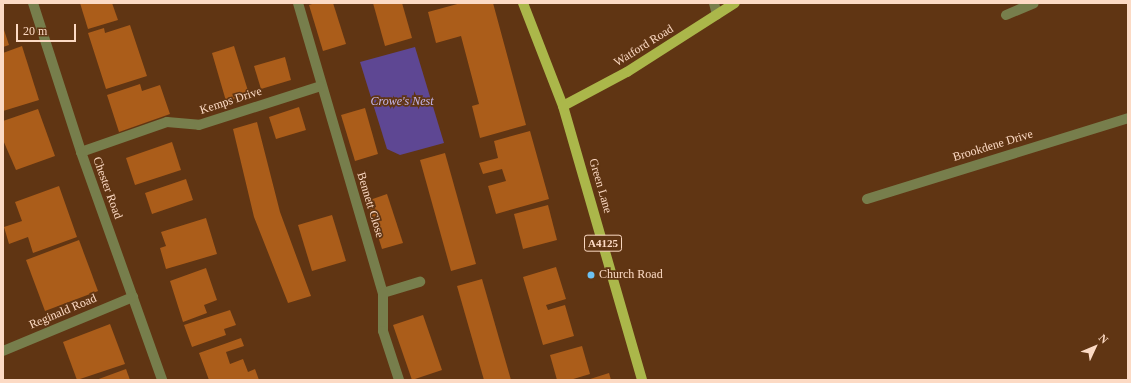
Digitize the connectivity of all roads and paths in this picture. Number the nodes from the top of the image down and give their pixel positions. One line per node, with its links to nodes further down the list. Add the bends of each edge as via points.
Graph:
1 (33, 3): 12 (street, Chester Road)
2 (298, 3): 9 (street, Bennett Close)
3 (523, 3): 10 (main road, Green Lane)
4 (714, 3): 7 (street)
5 (735, 3): 7 (main road, Watford Road)
6 (1034, 3): 8 (street)
7 (718, 15): 10 (main road, Watford Road, via 627,72)
8 (1006, 15)
9 (321, 86): 12 (street, Kemps Drive, via 199,125 168,122); 15 (street, Bennett Close)
10 (563, 106): 20 (main road, Green Lane / A4125)
11 (1128, 118): 13 (street, Brookdene Drive)
12 (81, 152): 16 (street, Chester Road)
13 (867, 199)
14 (420, 282): 15 (street)
15 (383, 293): 19 (street, Bennett Close, via 383,331)
16 (132, 297): 17 (street, Reginald Road); 18 (street, Chester Road)
17 (3, 351)
18 (162, 380)
19 (399, 380)
20 (642, 380)

